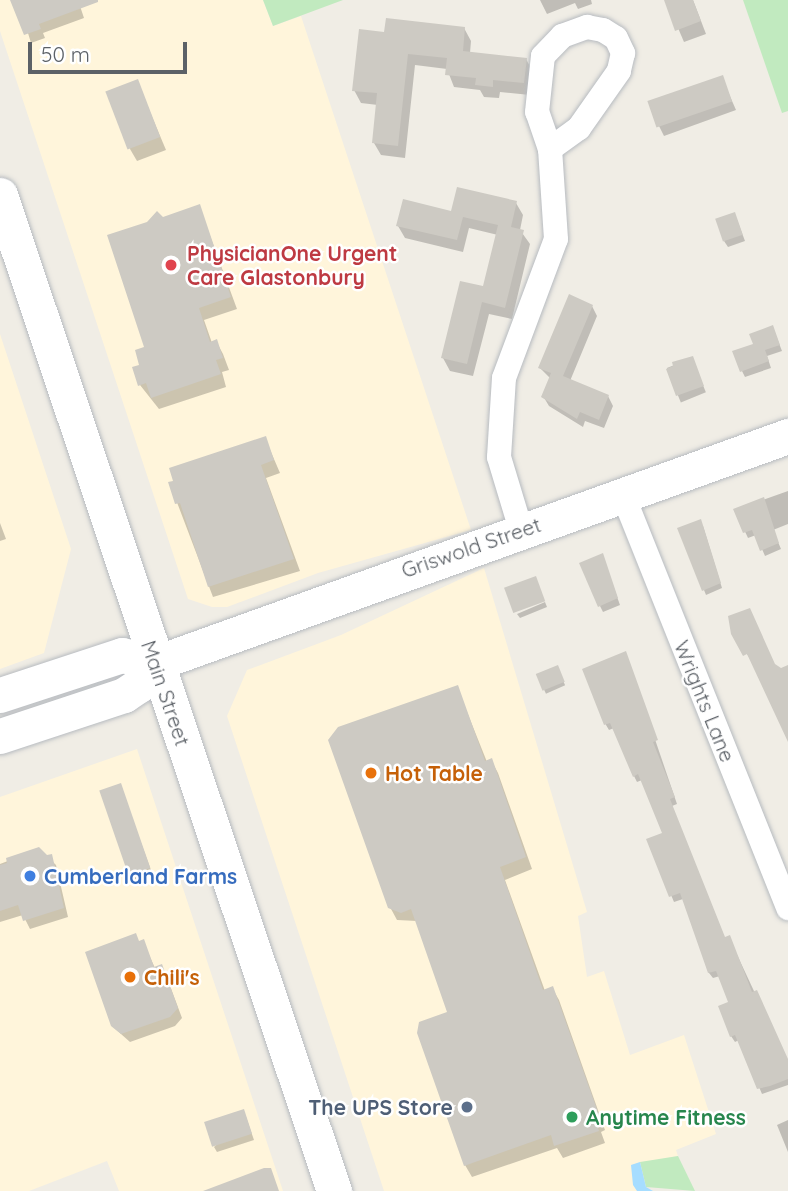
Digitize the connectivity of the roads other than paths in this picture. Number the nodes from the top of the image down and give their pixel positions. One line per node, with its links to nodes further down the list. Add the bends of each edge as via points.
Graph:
1 (550, 149): 1 (street, via 537,112 543,56 562,36 587,27 603,30 616,38 623,53 619,71 579,128); 5 (street, via 556,239 504,378 499,457)
2 (0, 195): 6 (main road, Main Street)
3 (788, 436): 4 (main road, Griswold Street)
4 (623, 495): 5 (main road, Griswold Street); 9 (street, Wrights Lane)
5 (521, 530): 6 (main road, Griswold Street)
6 (156, 663): 7 (main road, via 122,655); 8 (main road, via 139,685 124,695); 10 (main road, Main Street)
7 (0, 695)
8 (0, 736)
9 (788, 908)
10 (334, 1191)

